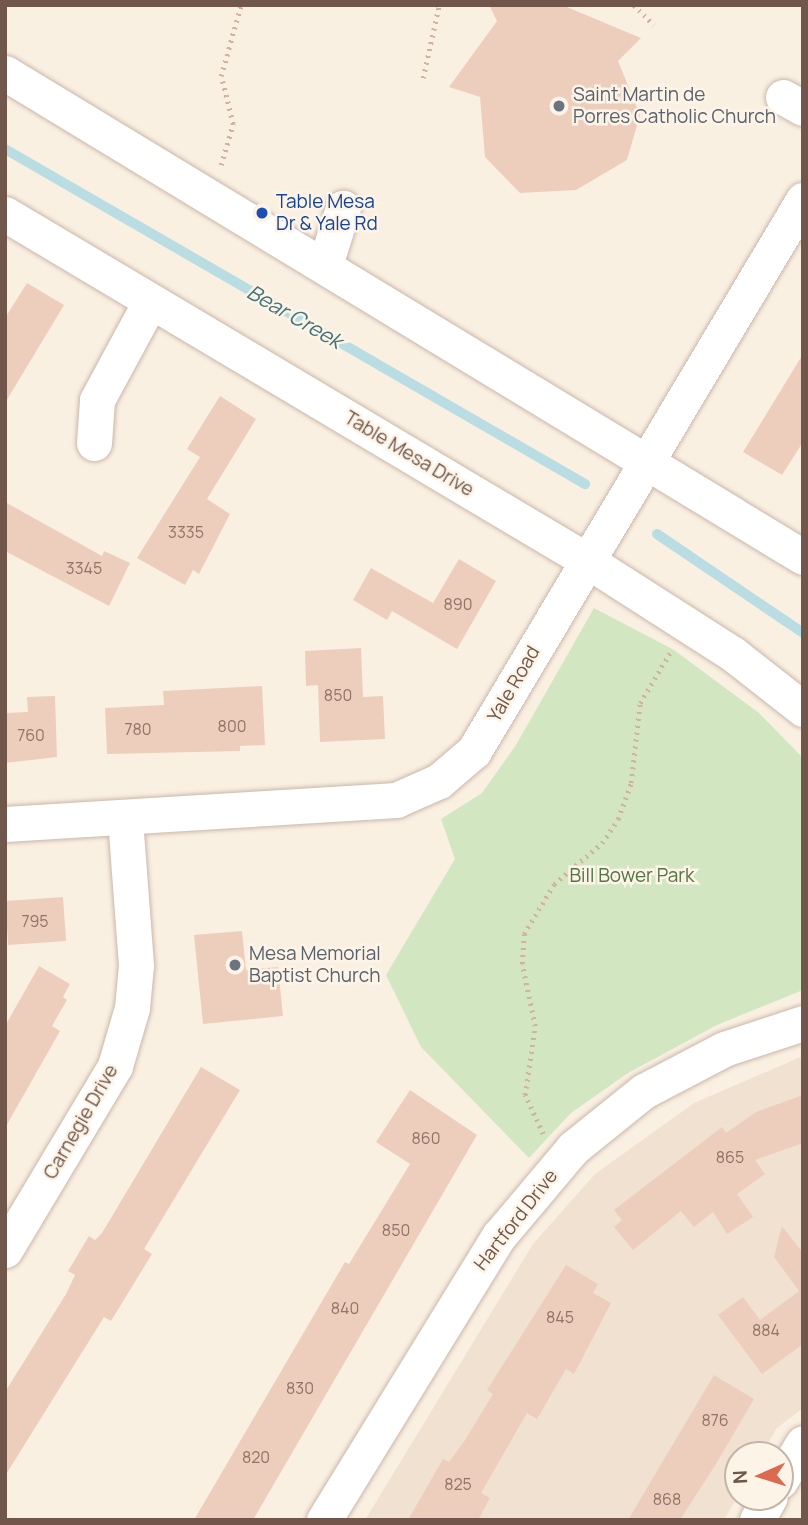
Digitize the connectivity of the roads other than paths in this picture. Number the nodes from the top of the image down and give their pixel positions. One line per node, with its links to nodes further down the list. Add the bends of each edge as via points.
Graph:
1 (5, 73): 5 (street)
2 (803, 201): 8 (street, Yale Road)
3 (343, 208): 5 (street)
4 (5, 214): 6 (street, Table Mesa Drive)
5 (325, 265): 8 (street)
6 (150, 302): 7 (street, via 97,400); 10 (street, Table Mesa Drive)
7 (94, 443)
8 (648, 459): 9 (street); 10 (street, Yale Road)
9 (803, 557)
10 (586, 560): 11 (street, Table Mesa Drive, via 722,647); 12 (street, Yale Road, via 474,751 439,781 396,800)
11 (803, 709)
12 (125, 817): 13 (street, Yale Road); 15 (street, Carnegie Drive, via 136,965 132,1008 115,1066)
13 (5, 824)
14 (803, 1023): 16 (street, Hartford Drive, via 724,1049 644,1091 563,1160 492,1247)
15 (5, 1250)
16 (324, 1520)

